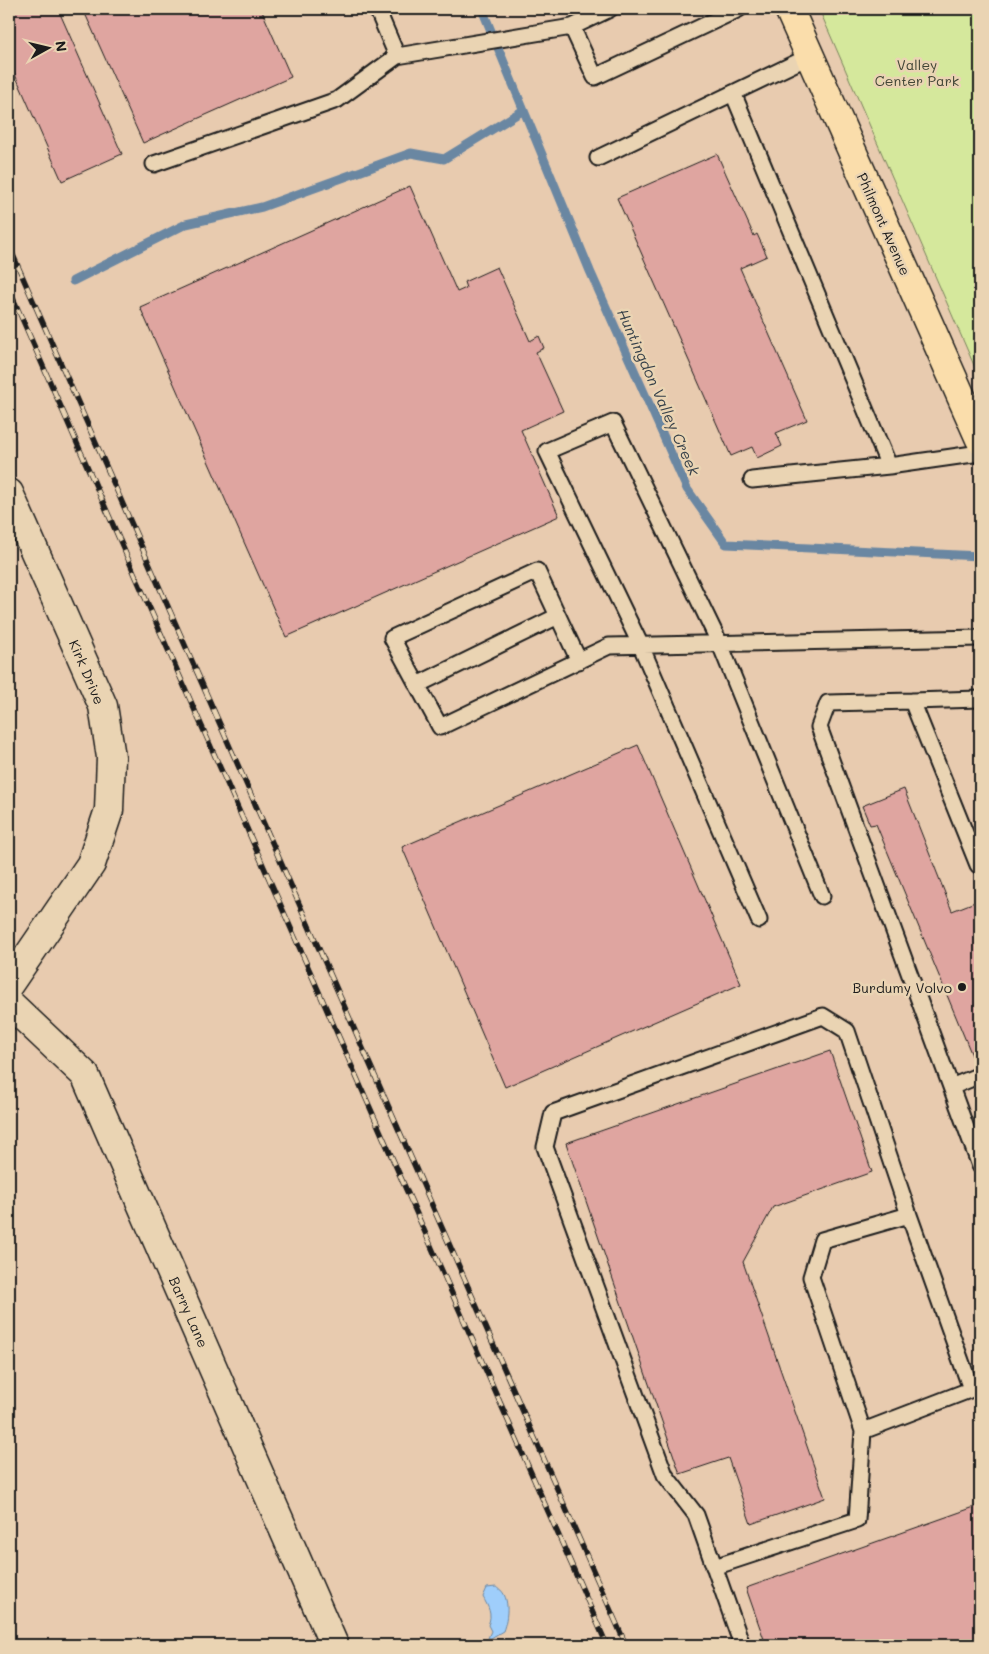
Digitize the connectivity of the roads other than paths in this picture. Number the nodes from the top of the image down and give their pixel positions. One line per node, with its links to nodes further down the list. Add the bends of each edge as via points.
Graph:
1 (377, 9): 6 (lane)
2 (610, 9): 5 (lane)
3 (739, 9): 5 (lane, via 595,77)
4 (789, 9): 7 (main road, Philmont Avenue)
5 (572, 27): 6 (lane)
6 (398, 56): 10 (lane, via 337,100)
7 (810, 56): 8 (lane); 11 (main road, Philmont Avenue)
8 (733, 93): 9 (lane); 13 (lane)
9 (598, 158)
10 (154, 164)
11 (980, 439)
12 (980, 453): 13 (lane)
13 (889, 466): 14 (lane)
14 (752, 480)
15 (9, 493): 27 (street, Kirk Drive, via 103,706 111,757 109,810 91,864)
16 (558, 616): 20 (lane); 21 (lane); 21 (lane, via 537,571 392,638)
17 (980, 638): 18 (lane)
18 (720, 644): 19 (lane); 19 (lane, via 612,423 547,451); 25 (lane)
19 (641, 646): 20 (lane, via 609,646); 26 (lane)
20 (579, 660): 21 (lane, via 440,727)
21 (417, 685)
22 (980, 699): 23 (lane)
23 (912, 701): 24 (lane); 30 (lane, via 828,703 819,728)
24 (980, 864)
25 (822, 896)
26 (759, 920)
27 (9, 984)
28 (9, 1003): 36 (street, Barry Lane, via 85,1075)
29 (980, 1075): 30 (lane)
30 (951, 1087): 31 (lane)
31 (980, 1166)
32 (909, 1215): 33 (lane); 34 (lane, via 822,1240 811,1278); 35 (lane, via 848,1031 823,1016 553,1113 544,1147 665,1475 696,1515)
33 (976, 1388): 34 (lane)
34 (862, 1431): 35 (lane, via 857,1520)
35 (714, 1567): 37 (lane)
36 (334, 1645)
37 (742, 1645)

